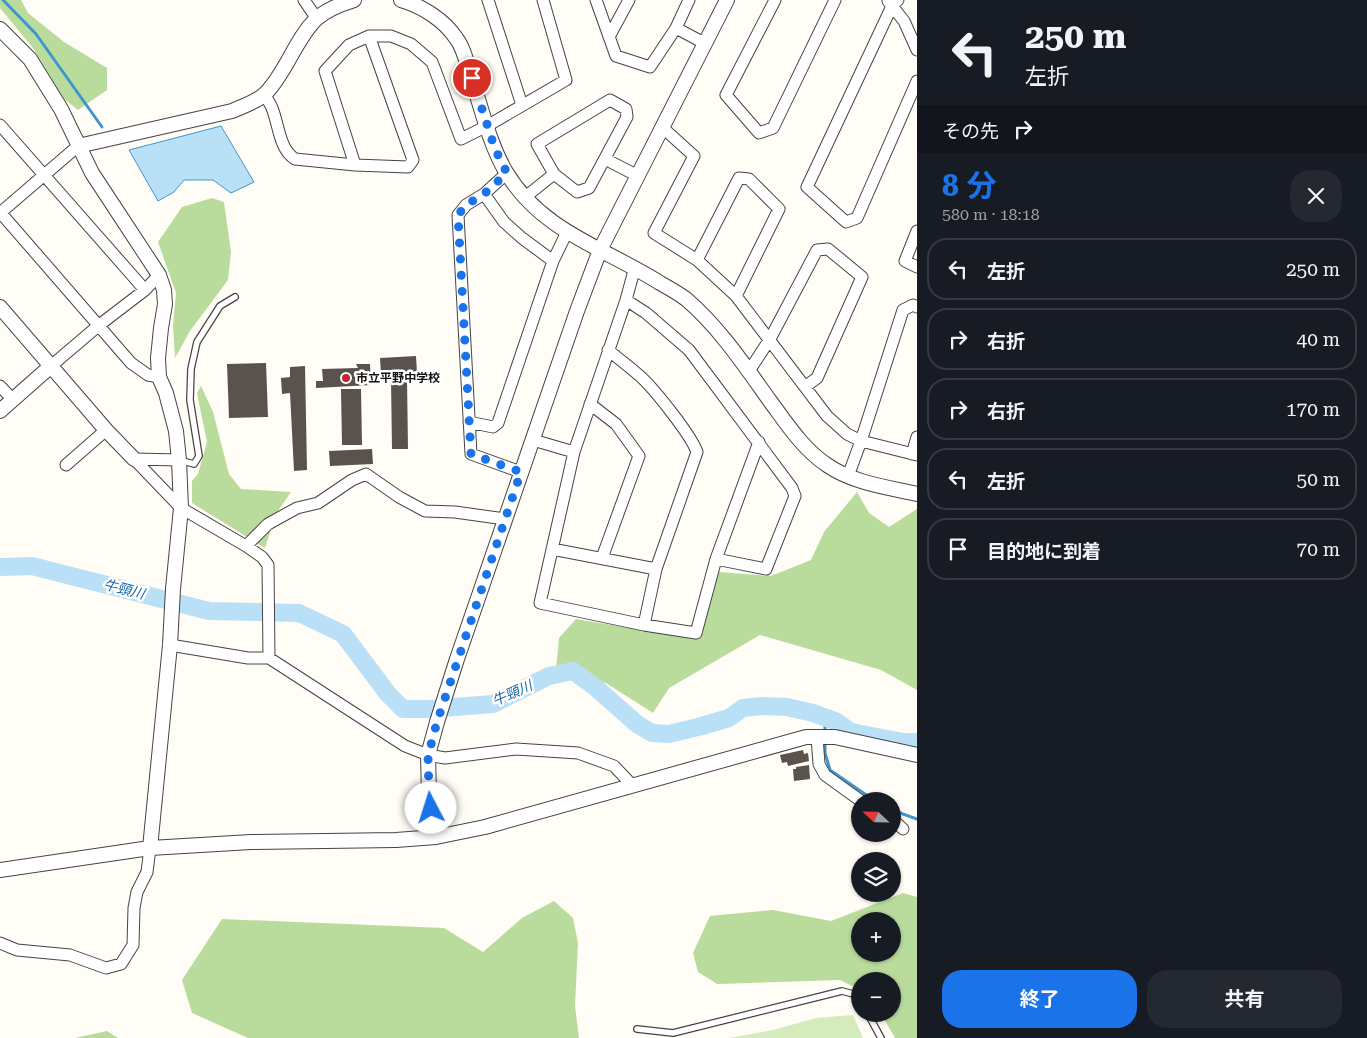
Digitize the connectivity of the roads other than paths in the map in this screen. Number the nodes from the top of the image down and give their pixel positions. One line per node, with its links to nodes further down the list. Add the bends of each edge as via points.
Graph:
1 (304, 0): 13 (street)
2 (354, 0): 13 (street, via 338,5)
3 (401, 0): 24 (street, via 415,4 436,17 457,38)
4 (488, 0): 22 (street)
5 (543, 0): 22 (street, via 566,80)
6 (596, 0): 17 (street)
7 (629, 0): 17 (street)
8 (689, 0): 14 (street)
9 (727, 0): 18 (street)
10 (775, 0): 11 (street, via 726,95 759,133 773,128)
11 (834, 0)
12 (892, 2): 19 (street); 20 (street, via 807,187 846,222 857,218)
13 (317, 19): 21 (street, via 282,74)
14 (676, 28): 17 (street, via 650,67 616,56); 18 (street)
15 (0, 29): 26 (street, via 30,59 61,109)
16 (369, 36): 24 (street, via 391,36 411,44 432,62 461,139); 28 (street, via 349,45 325,72); 28 (street, via 413,160 408,167)
17 (609, 37)
18 (704, 43): 25 (street)
19 (917, 50)
20 (917, 81)
21 (264, 94): 26 (street, via 232,111); 28 (street, via 290,156 303,161)
22 (522, 105): 24 (street)
23 (0, 126): 31 (street)
24 (487, 126): 29 (street)
25 (662, 127): 32 (street); 40 (street, via 694,156 654,233)
26 (78, 146): 31 (street); 43 (street, via 92,173)
27 (605, 159): 30 (street, via 590,188 577,192); 30 (street, via 627,117 626,109 610,100 537,144); 32 (street)
28 (355, 165)
29 (507, 173): 33 (street); 34 (street)
30 (554, 174): 34 (street)
31 (44, 176): 35 (street); 44 (street)
32 (638, 176): 38 (street)
33 (484, 194): 39 (street, via 504,222); 61 (street, via 466,205 458,215)
34 (524, 198): 37 (street)
35 (0, 212): 50 (street)
36 (917, 230): 42 (street, via 906,261)
37 (567, 232): 38 (street); 39 (street)
38 (600, 250): 41 (street); 64 (street)
39 (553, 260): 61 (street, via 498,423 493,427)
40 (697, 260): 45 (street); 45 (street, via 739,178 749,179 779,209)
41 (635, 267): 47 (street); 54 (street, via 685,298 706,318)
42 (917, 267)
43 (159, 275): 44 (street); 55 (street, via 165,304 158,358)
44 (145, 290): 50 (street)
45 (736, 296): 51 (street)
46 (235, 297): 70 (lane, via 220,306 197,342 191,369 190,400 199,456 194,464)
47 (626, 300): 52 (street); 66 (street, via 689,350)
48 (0, 307): 53 (street)
49 (917, 307): 65 (street, via 914,305 903,310)
50 (98, 326): 53 (street); 55 (street, via 131,363 148,375)
51 (770, 339): 54 (street); 57 (street); 57 (street, via 817,250 828,249 862,276 817,378)
52 (608, 350): 59 (street); 81 (street, via 643,378 695,446 696,452)
53 (51, 366): 58 (street); 62 (street)
54 (749, 371): 73 (street, via 812,454)
55 (159, 377): 70 (street, via 176,431)
56 (0, 386): 58 (street)
57 (806, 386): 65 (street, via 827,416 847,434)
58 (13, 400): 60 (street)
59 (590, 404): 67 (street); 79 (street, via 616,424 638,456)
60 (0, 411)
61 (469, 422): 72 (street, via 471,454)
62 (106, 430): 69 (street); 71 (street)
63 (917, 437): 68 (street)
64 (533, 440): 67 (street); 72 (street)
65 (861, 441): 68 (street); 73 (street)
66 (759, 442): 80 (street); 80 (street, via 795,496 766,570)
67 (574, 452): 78 (street)
68 (914, 455)
69 (134, 459): 70 (street); 75 (street)
70 (179, 460): 75 (street)
71 (66, 465)
72 (521, 472): 76 (street)
73 (848, 476): 74 (street)
74 (917, 494)
75 (181, 508): 77 (street); 83 (street)
76 (505, 519): 77 (street, via 425,511 366,474 318,503 297,508 268,524); 87 (street)
77 (246, 546): 84 (street, via 268,564)
78 (552, 549): 79 (street); 82 (street, via 540,603)
79 (602, 558): 81 (street)
80 (716, 560): 82 (street, via 696,633)
81 (656, 569): 82 (street)
82 (644, 625)
83 (170, 645): 84 (street, via 248,658); 91 (street)
84 (268, 658): 87 (street, via 405,746)
85 (817, 737): 86 (street, via 835,737); 88 (street, via 806,737); 89 (street, via 819,764 824,775)
86 (917, 755)
87 (428, 756): 88 (street, via 445,758 516,748 578,753 614,766); 90 (street, via 429,794)
88 (632, 786): 90 (street, via 485,827)
89 (851, 794)
90 (436, 836): 91 (street)
91 (150, 848): 92 (street); 93 (street, via 134,908 133,945 120,964 106,968 70,955 17,950)
92 (0, 870)
93 (0, 943)
94 (851, 993): 96 (lane, via 842,991 674,1033)
95 (873, 1022): 97 (lane)
96 (637, 1029)
97 (882, 1038)

